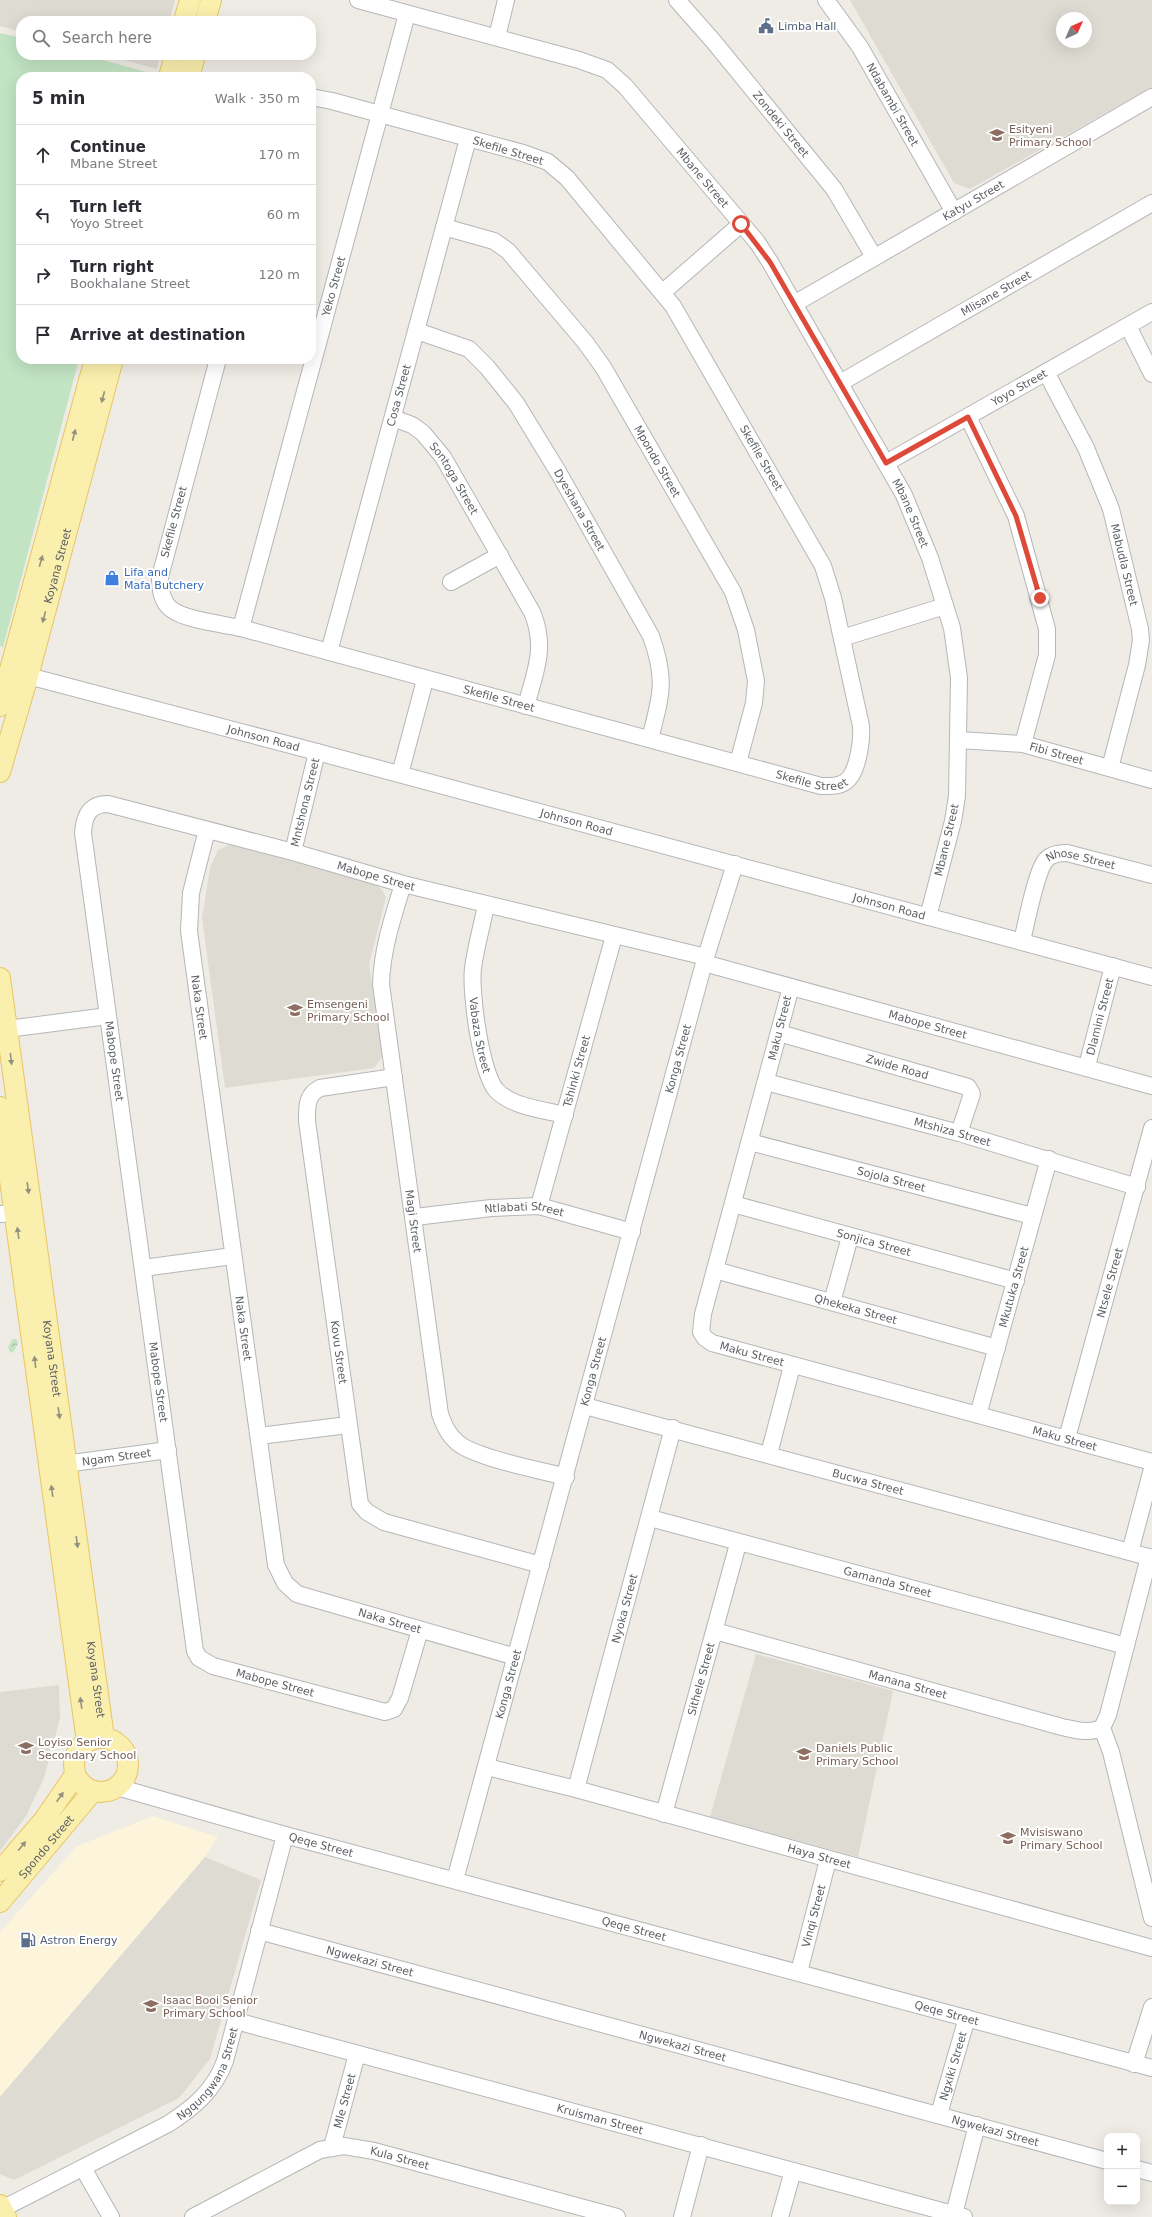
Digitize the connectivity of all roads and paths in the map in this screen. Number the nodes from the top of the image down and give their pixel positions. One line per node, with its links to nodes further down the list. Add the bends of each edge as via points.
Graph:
1 (190, 0): 8 (main road)
2 (211, 0): 9 (main road)
3 (358, 0): 7 (street, Mbane Street)
4 (506, 0): 10 (street)
5 (676, 0): 23 (street, Zondeki Street, via 714,42 834,189)
6 (826, 0): 20 (street, Ndabambi Street, via 860,47)
7 (407, 14): 10 (street, Mbane Street); 17 (street, Yeko Street)
8 (185, 16)
9 (206, 16)
10 (497, 37): 21 (street, Mbane Street, via 596,65 616,76)
11 (174, 60): 13 (main road)
12 (194, 60): 14 (main road)
13 (170, 72)
14 (190, 72)
15 (1152, 96): 20 (street, Katyu Street)
16 (316, 98): 17 (street, Skefile Street, via 332,100)
17 (380, 114): 18 (street, Skefile Street); 29 (street, Yeko Street)
18 (468, 139): 22 (street, Cosa Street); 24 (street, Skefile Street, via 523,153 548,162 557,169)
19 (1152, 203): 36 (street, Mlisane Street)
20 (954, 212): 23 (street, Katyu Street)
21 (741, 224): 24 (street); 25 (street, Mbane Street, via 757,242)
22 (444, 227): 28 (street, Cosa Street); 54 (street, Mpondo Street, via 494,241 508,251 585,342 621,397 733,592 746,630 756,681 754,703)
23 (874, 257): 25 (street, Katyu Street)
24 (663, 292): 44 (street, Skefile Street, via 690,333 823,566)
25 (794, 304): 36 (street, Mbane Street)
26 (1152, 312): 27 (street, Yoyo Street)
27 (1128, 326): 34 (street, Yoyo Street); 35 (street)
28 (417, 331): 38 (street, Cosa Street); 50 (street, Dyeshana Street, via 458,344 478,356 516,403 557,470 651,636 658,655 662,682)
29 (316, 349)
30 (94, 364): 46 (main road, Koyana Street, one-way to 30)
31 (111, 364): 46 (main road, Koyana Street, one-way to 46)
32 (217, 364): 43 (street, Skefile Street, via 163,561 160,589 164,601 177,612)
33 (312, 364): 43 (street, Yeko Street)
34 (1046, 372): 37 (street, Yoyo Street); 55 (street, Mabudla Street, via 1086,448 1109,503 1140,629 1137,665)
35 (1152, 374)
36 (840, 383): 39 (street, Mbane Street)
37 (968, 417): 39 (street, Yoyo Street); 52 (street, via 1016,516 1047,629 1047,655)
38 (393, 418): 40 (street, Sontoga Street, via 412,425 423,433 443,457); 45 (street, Cosa Street)
39 (886, 463): 42 (street, Mbane Street, via 917,524)
40 (500, 555): 41 (street); 49 (street, Sontoga Street, via 532,612 540,636 538,661)
41 (451, 582)
42 (945, 606): 44 (street); 51 (street, Mbane Street, via 957,651)
43 (240, 628): 45 (street, Skefile Street)
44 (842, 638): 54 (street, Skefile Street, via 861,726 860,746 851,777 839,785 821,786)
45 (329, 652): 47 (street, Skefile Street)
46 (13, 672): 48 (main road, Koyana Street); 53 (street, Johnson Road); 56 (main road, Koyana Street)
47 (425, 680): 49 (street, Skefile Street); 57 (street)
48 (0, 706)
49 (526, 706): 50 (street, Skefile Street)
50 (650, 739): 54 (street, Skefile Street)
51 (959, 740): 52 (street, Fibi Street); 65 (street, Mbane Street, via 957,796 953,821)
52 (1023, 744): 55 (street, Fibi Street)
53 (317, 752): 57 (street, Johnson Road); 60 (street, Mntshona Street)
54 (738, 763)
55 (1110, 768): 58 (street, Fibi Street)
56 (0, 772)
57 (400, 774): 61 (street, Johnson Road)
58 (1152, 780)
59 (207, 830): 60 (street, Mabope Street); 73 (street, Mabope Street, via 108,804 94,806 86,814 83,833); 94 (street, Naka Street, via 191,893 190,931)
60 (293, 852): 63 (street, Mabope Street)
61 (735, 864): 65 (street, Johnson Road); 68 (street, Konga Street)
62 (1152, 875): 67 (street, Nhose Street, via 1067,853 1050,856 1042,868)
63 (403, 884): 64 (street, Mabope Street); 77 (street, Magi Street, via 386,941 382,967)
64 (486, 905): 66 (street, Mabope Street); 81 (street, Vabaza Street, via 472,985 481,1048 490,1083 514,1102)
65 (928, 917): 67 (street, Johnson Road)
66 (614, 936): 68 (street, Mabope Street); 81 (street, Tshinki Street)
67 (1022, 941): 69 (street, Johnson Road)
68 (705, 960): 72 (street, Mabope Street); 92 (street, Konga Street)
69 (1113, 966): 70 (street, Johnson Road); 76 (street, Dlamini Street)
70 (1152, 977)
71 (0, 978): 74 (main road, Koyana Street)
72 (791, 987): 75 (street, Maku Street); 76 (street, Mabope Street)
73 (108, 1016): 74 (street); 95 (street, Mabope Street)
74 (7, 1029): 110 (main road, Koyana Street, one-way to 110)
75 (779, 1033): 78 (street, Maku Street); 83 (street, Zwide Road, via 968,1087 972,1094)
76 (1087, 1066): 79 (street, Mabope Street)
77 (394, 1077): 91 (street, Magi Street); 103 (street, Kovu Street, via 320,1088 311,1095 307,1107)
78 (766, 1082): 83 (street, Mtshiza Street); 84 (street, Maku Street)
79 (1152, 1086)
80 (0, 1107): 89 (main road, Koyana Street)
81 (565, 1115): 88 (street, Tshinki Street)
82 (1152, 1128): 86 (street, Ntsele Street)
83 (959, 1133): 85 (street, Mtshiza Street)
84 (750, 1142): 87 (street, Maku Street); 90 (street, Sojola Street)
85 (1049, 1159): 86 (street, Mtshiza Street); 90 (street, Mkutuka Street)
86 (1137, 1187): 106 (street, Ntsele Street)
87 (733, 1204): 93 (street, Sonjica Street); 96 (street, Maku Street)
88 (538, 1206): 91 (street, Ntlabati Street, via 491,1208); 92 (street, Ntlabati Street)
89 (8, 1214): 123 (main road, Koyana Street, one-way to 89)
90 (1032, 1216): 97 (street, Mkutuka Street)
91 (414, 1217): 112 (street, Magi Street, via 439,1406 444,1426 457,1442 473,1451)
92 (632, 1232): 101 (street, Konga Street)
93 (850, 1237): 97 (street, Sonjica Street); 98 (street)
94 (233, 1256): 95 (street); 105 (street, Naka Street)
95 (143, 1268): 107 (street, Mabope Street)
96 (714, 1270): 98 (street, Qhekeka Street); 100 (street, Maku Street, via 702,1319 701,1332 705,1338 718,1345)
97 (1016, 1281): 99 (street, Mkutuka Street)
98 (832, 1302): 99 (street, Qhekeka Street)
99 (997, 1348): 102 (street, Mkutuka Street)
100 (792, 1366): 102 (street, Maku Street); 108 (street)
101 (585, 1406): 104 (street, Bucwa Street); 112 (street, Konga Street)
102 (978, 1416): 106 (street, Maku Street)
103 (348, 1425): 105 (street); 117 (street, Kovu Street, via 357,1491 360,1504 367,1512 384,1522)
104 (673, 1428): 108 (street, Bucwa Street); 113 (street, Nyoka Street)
105 (259, 1436): 118 (street, Naka Street, via 273,1553 285,1583 301,1595)
106 (1067, 1438): 109 (street, Maku Street)
107 (168, 1450): 110 (street, Ngam Street); 118 (street, Mabope Street, via 191,1636 195,1651 205,1662 236,1673 385,1712 394,1709 400,1698)
108 (769, 1454): 115 (street, Bucwa Street)
109 (1152, 1462)
110 (65, 1464): 123 (main road, Koyana Street, one-way to 123)
111 (1152, 1469): 115 (street)
112 (566, 1478): 117 (street, Konga Street)
113 (650, 1518): 114 (street, Gamanda Street); 127 (street, Nyoka Street)
114 (738, 1544): 119 (street, Sithele Street); 120 (street, Gamanda Street)
115 (1130, 1552): 116 (street, Bucwa Street)
116 (1150, 1558): 120 (street)
117 (542, 1565): 121 (street, Konga Street)
118 (420, 1630): 121 (street, Naka Street)
119 (715, 1631): 122 (street, Manana Street, via 1062,1727 1086,1732); 129 (street, Sithele Street)
120 (1126, 1646): 122 (street, via 1108,1715)
121 (516, 1657): 124 (street, Konga Street)
122 (1102, 1728): 135 (street, via 1111,1752)
123 (95, 1740): 125 (main road, via 75,1756); 126 (main road, via 116,1742 127,1758 128,1771)
124 (487, 1767): 127 (street, Haya Street); 133 (street, Konga Street)
125 (75, 1775): 128 (main road, via 85,1788); 132 (main road, Spondo Street, one-way to 125, via 44,1820)
126 (117, 1787): 128 (main road, via 106,1792); 130 (street, Qeqe Street)
127 (576, 1789): 129 (street, Haya Street)
128 (93, 1791): 134 (main road, Spondo Street)
129 (664, 1814): 131 (street, Haya Street)
130 (286, 1835): 133 (street, Qeqe Street); 136 (street, Ngqungwana Street)
131 (828, 1860): 137 (street, Haya Street); 138 (street, Vinqi Street)
132 (0, 1871)
133 (455, 1880): 138 (street, Qeqe Street)
134 (0, 1902)
135 (1152, 1918)
136 (259, 1931): 141 (street, Ngqungwana Street); 145 (street, Ngwekazi Street)
137 (1152, 1948)
138 (799, 1972): 140 (street, Qeqe Street)
139 (1152, 2007): 143 (street)
140 (967, 2018): 143 (street, Qeqe Street); 145 (street, Ngxiki Street)
141 (236, 2022): 142 (street, Kruisman Street); 150 (street, Ngqungwana Street, via 221,2072 201,2100 168,2124)
142 (357, 2054): 147 (street, Kruisman Street); 148 (street, Mle Street)
143 (1141, 2055): 144 (street, Qeqe Street)
144 (1152, 2068)
145 (939, 2114): 146 (street, Ngwekazi Street)
146 (977, 2126): 149 (street, Ngwekazi Street); 155 (street)
147 (701, 2145): 152 (street, Kruisman Street); 159 (street)
148 (332, 2147): 157 (street, Kula Street, via 320,2150); 158 (street, Kula Street, via 344,2146 374,2151)
149 (1104, 2160)
150 (83, 2168): 154 (street, Ngqungwana Street); 156 (street)
151 (1140, 2170): 153 (street)
152 (792, 2171): 155 (street, Kruisman Street); 160 (street)
153 (1152, 2173)
154 (3, 2210)
155 (959, 2216)
156 (111, 2217)
157 (193, 2217)
158 (617, 2217)
159 (682, 2217)
160 (780, 2217)

